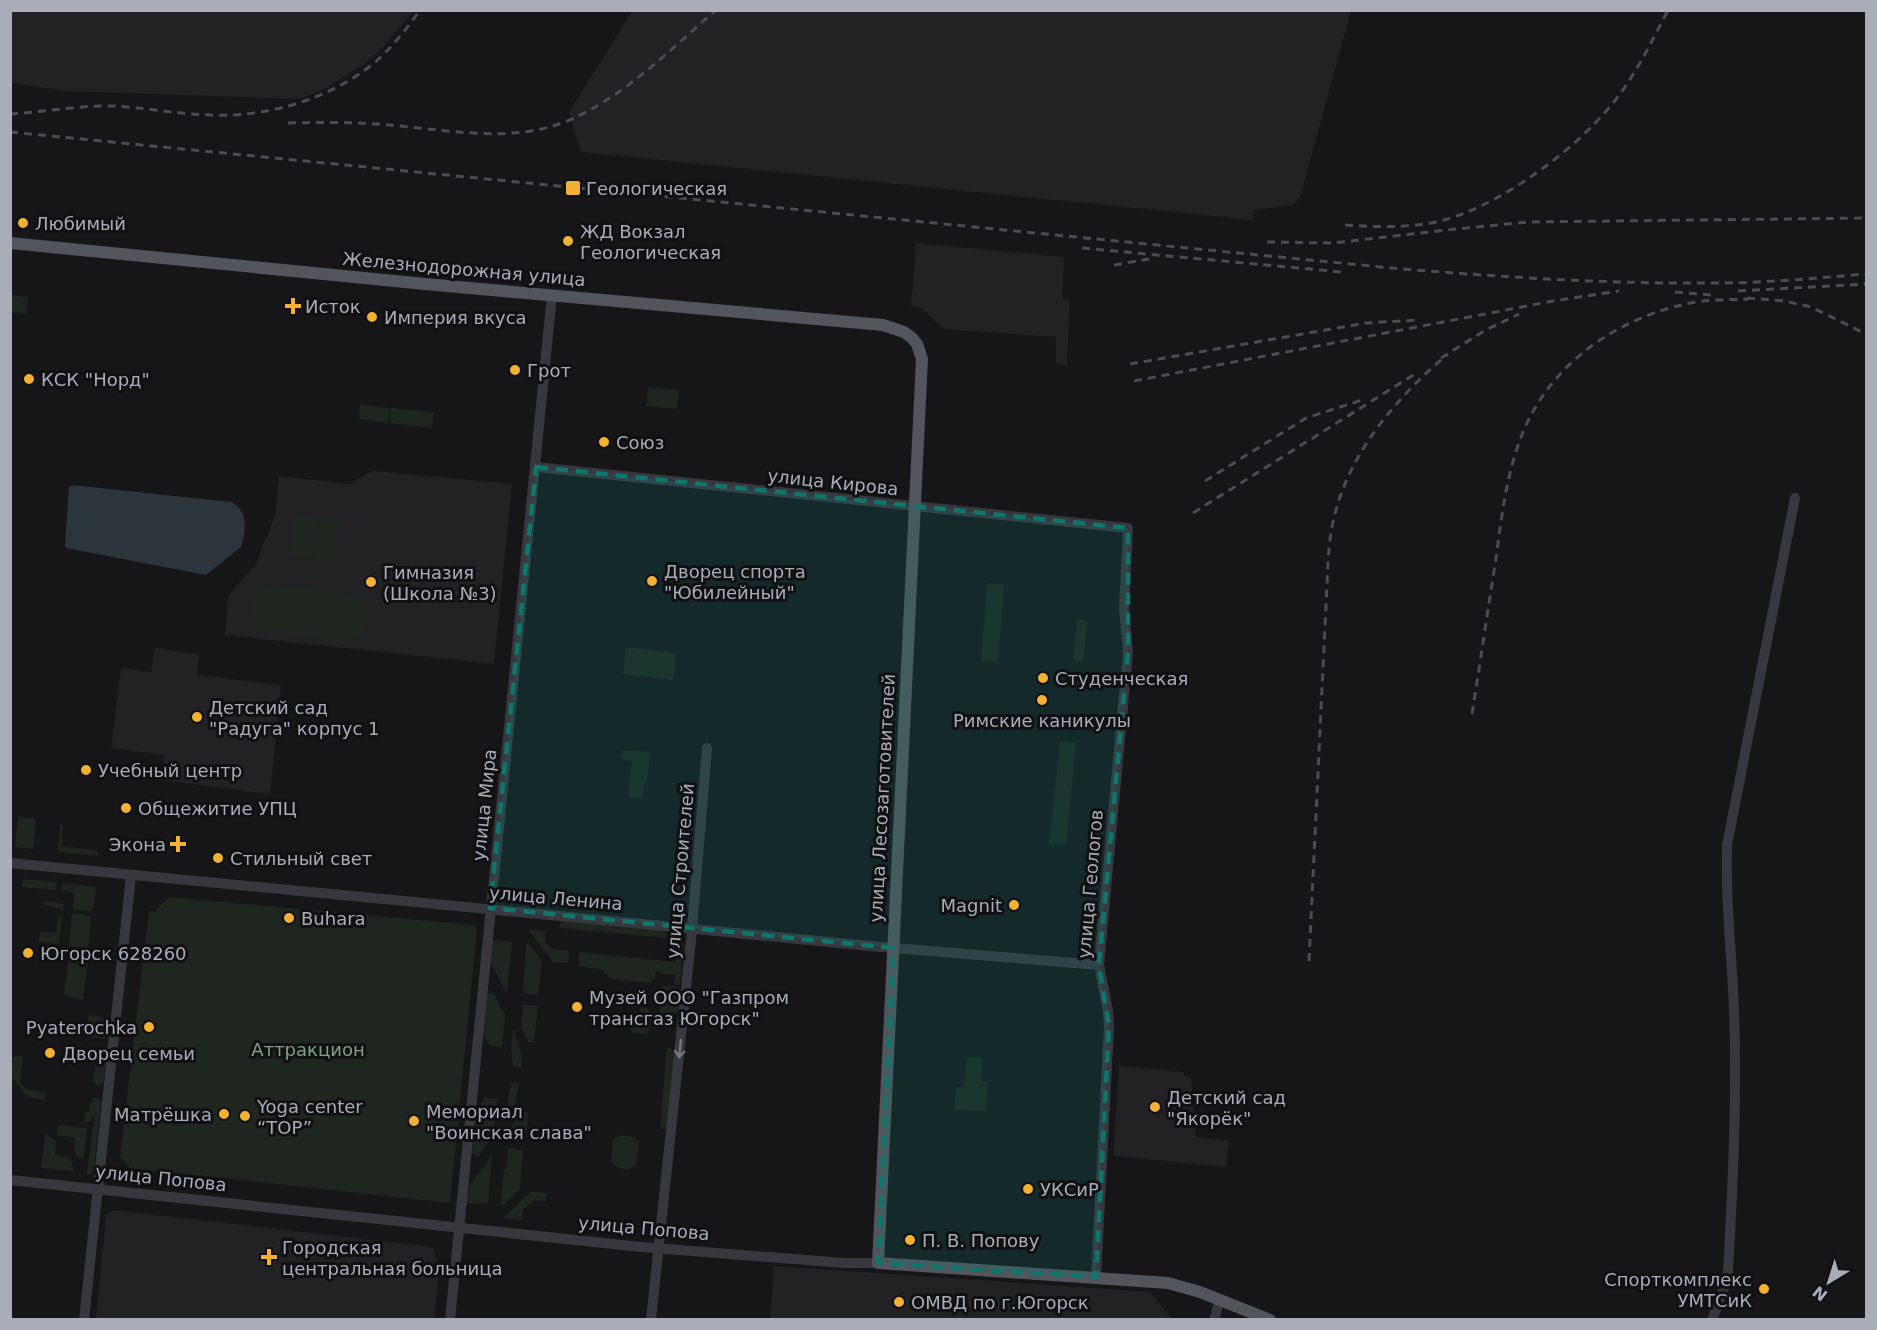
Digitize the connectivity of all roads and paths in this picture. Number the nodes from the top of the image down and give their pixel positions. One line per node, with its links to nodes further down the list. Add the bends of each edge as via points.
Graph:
1 (10, 243): 2 (main road, Железнодорожная улица)
2 (552, 295): 3 (main road, Железнодорожная улица, via 883,325); 4 (street, улица Мира)
3 (912, 338): 6 (main road, улица Лесозаготовителей, via 922,359)
4 (536, 467): 6 (street, улица Кирова); 11 (street, улица Мира)
5 (1796, 498): 27 (street, via 1727,845 1736,1086 1728,1271 1724,1293)
6 (915, 507): 7 (street, улица Кирова); 13 (main road, улица Лесозаготовителей)
7 (1128, 528): 14 (street, улица Геологов, via 1124,609 1128,652)
8 (707, 748): 12 (street, улица Строителей)
9 (10, 863): 10 (street, улица Ленина)
10 (131, 875): 11 (street, улица Ленина); 16 (street)
11 (490, 908): 12 (street, улица Ленина); 17 (street, улица Мира)
12 (692, 928): 13 (street, улица Ленина); 18 (street, улица Строителей, one-way to 18)
13 (893, 948): 14 (street, улица Ленина); 19 (main road, улица Лесозаготовителей)
14 (1099, 965): 20 (street, улица Геологов, via 1109,1026)
15 (10, 1180): 16 (street, улица Попова)
16 (97, 1189): 17 (street, улица Попова); 22 (street)
17 (459, 1228): 18 (street, улица Попова); 23 (street, улица Мира)
18 (659, 1248): 19 (street, улица Попова); 24 (street, улица Строителей)
19 (878, 1263): 20 (main road, улица Попова)
20 (1096, 1277): 21 (main road, улица Попова, via 1168,1283)
21 (1220, 1299): 25 (street); 26 (main road, улица Попова)
22 (84, 1320)
23 (450, 1320)
24 (651, 1320)
25 (1214, 1320)
26 (1270, 1320)
27 (1712, 1320)

